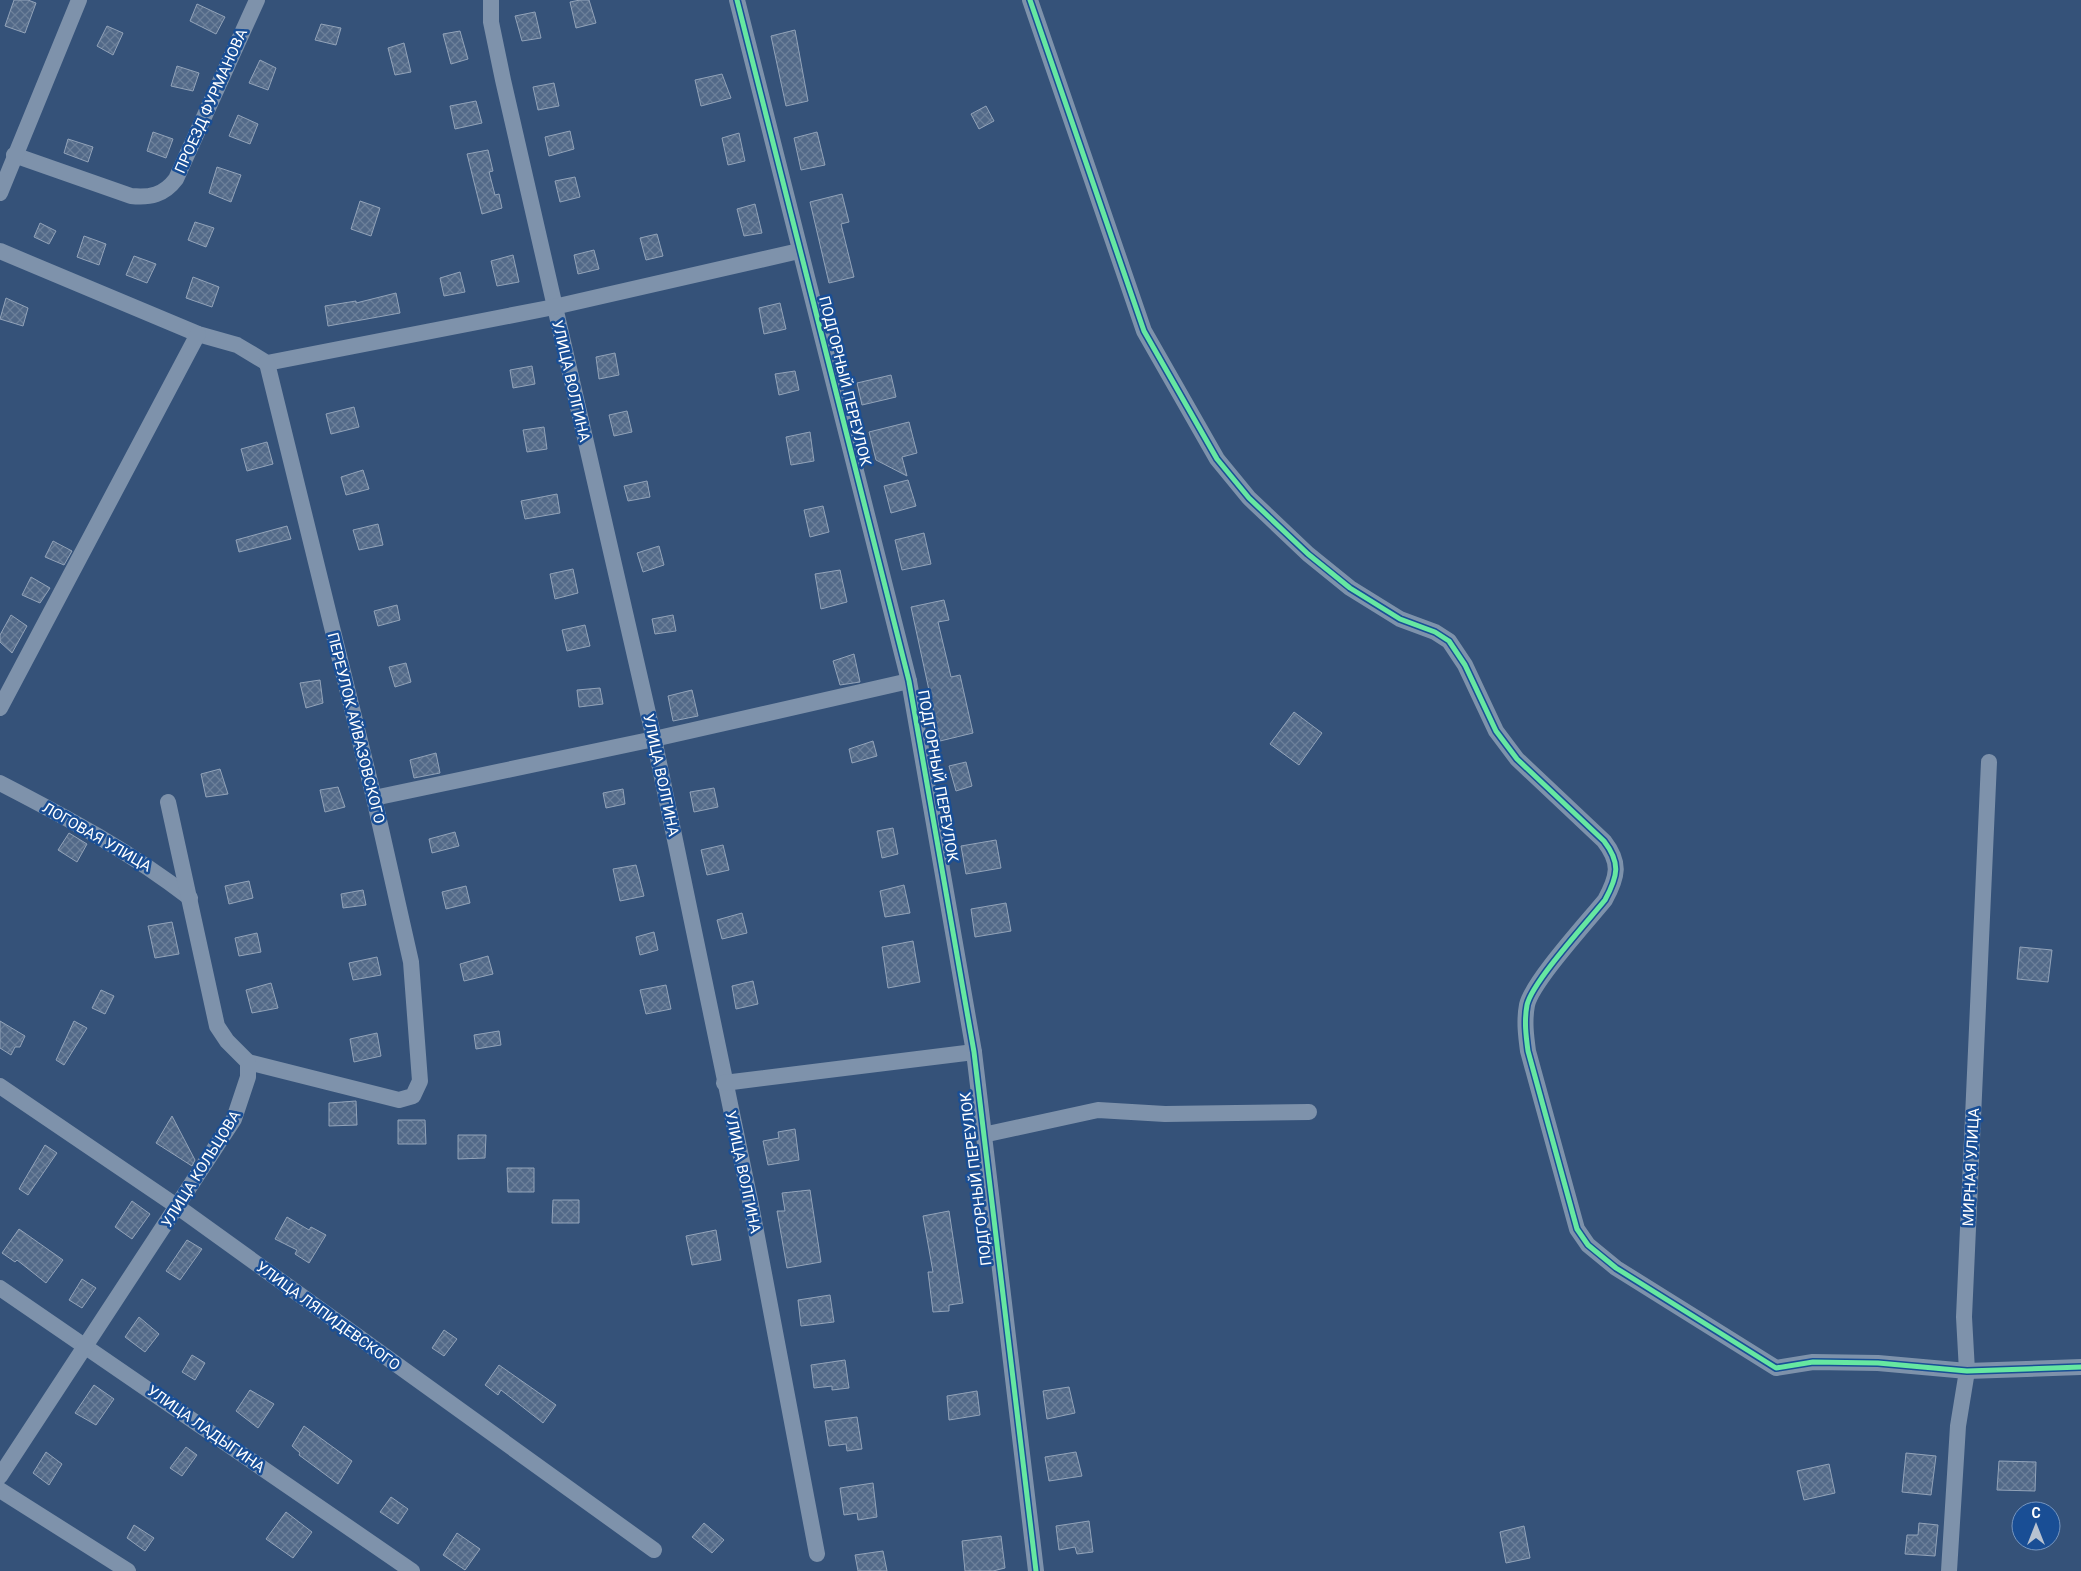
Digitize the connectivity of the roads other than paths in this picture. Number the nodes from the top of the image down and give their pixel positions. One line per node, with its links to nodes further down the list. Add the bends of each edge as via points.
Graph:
1 (79, 0): 6 (street)
2 (257, 0): 6 (street, ПРОЕЗД ФУРМАНОВА, via 176,179 168,190 144,197 131,196)
3 (491, 0): 10 (street, УЛИЦА ВОЛГИНА, via 491,22)
4 (736, 0): 9 (street, ПОДГОРНЫЙ ПЕРЕУЛОК)
5 (1030, 0): 31 (street, via 1144,331 1217,458 1249,498 1308,554 1350,588 1393,615 1449,641 1458,651 1496,731 1517,759 1612,850 1616,862 1613,885 1605,900 1538,983 1527,1003 1524,1027 1577,1229 1588,1245 1616,1268 1776,1368 1813,1362)
6 (14, 155): 7 (street)
7 (0, 192)
8 (0, 251): 11 (street)
9 (800, 251): 10 (street); 13 (street, ПОДГОРНЫЙ ПЕРЕУЛОК)
10 (554, 307): 12 (street); 15 (street, УЛИЦА ВОЛГИНА)
11 (198, 334): 12 (street, via 237,345); 14 (street)
12 (267, 363): 18 (street, ПЕРЕУЛОК АЙВАЗОВСКОГО)
13 (909, 681): 15 (street); 21 (street, ПОДГОРНЫЙ ПЕРЕУЛОК)
14 (0, 708)
15 (654, 739): 18 (street); 23 (street, УЛИЦА ВОЛГИНА)
16 (1989, 762): 31 (street, МИРНАЯ УЛИЦА, via 1964,1317)
17 (0, 783): 20 (street, ЛОГОВАЯ УЛИЦА, via 79,824 152,869)
18 (374, 798): 22 (street, ПЕРЕУЛОК АЙВАЗОВСКОГО, via 410,962 420,1081 413,1096 399,1100)
19 (168, 802): 20 (street)
20 (190, 898): 22 (street, via 217,1026)
21 (974, 1052): 23 (street); 26 (street, ПОДГОРНЫЙ ПЕРЕУЛОК)
22 (248, 1062): 27 (street, УЛИЦА КОЛЬЦОВА, via 244,1096 234,1119)
23 (724, 1084): 35 (street, УЛИЦА ВОЛГИНА, via 751,1205)
24 (0, 1086): 27 (street, УЛИЦА ЛЯПИДЕВСКОГО)
25 (1309, 1112): 26 (street, via 1165,1114 1098,1110)
26 (983, 1135): 38 (street, ПОДГОРНЫЙ ПЕРЕУЛОК)
27 (178, 1207): 29 (street, УЛИЦА КОЛЬЦОВА); 34 (street, УЛИЦА ЛЯПИДЕВСКОГО)
28 (0, 1288): 29 (street, УЛИЦА ЛАДЫГИНА)
29 (86, 1346): 32 (street, УЛИЦА КОЛЬЦОВА); 37 (street, УЛИЦА ЛАДЫГИНА)
30 (2081, 1367): 31 (street)
31 (1967, 1371): 39 (street, МИРНАЯ УЛИЦА, via 1958,1426)
32 (0, 1476)
33 (0, 1490): 36 (street)
34 (654, 1550)
35 (816, 1554)
36 (128, 1571)
37 (412, 1571)
38 (1036, 1571)
39 (1950, 1571)

